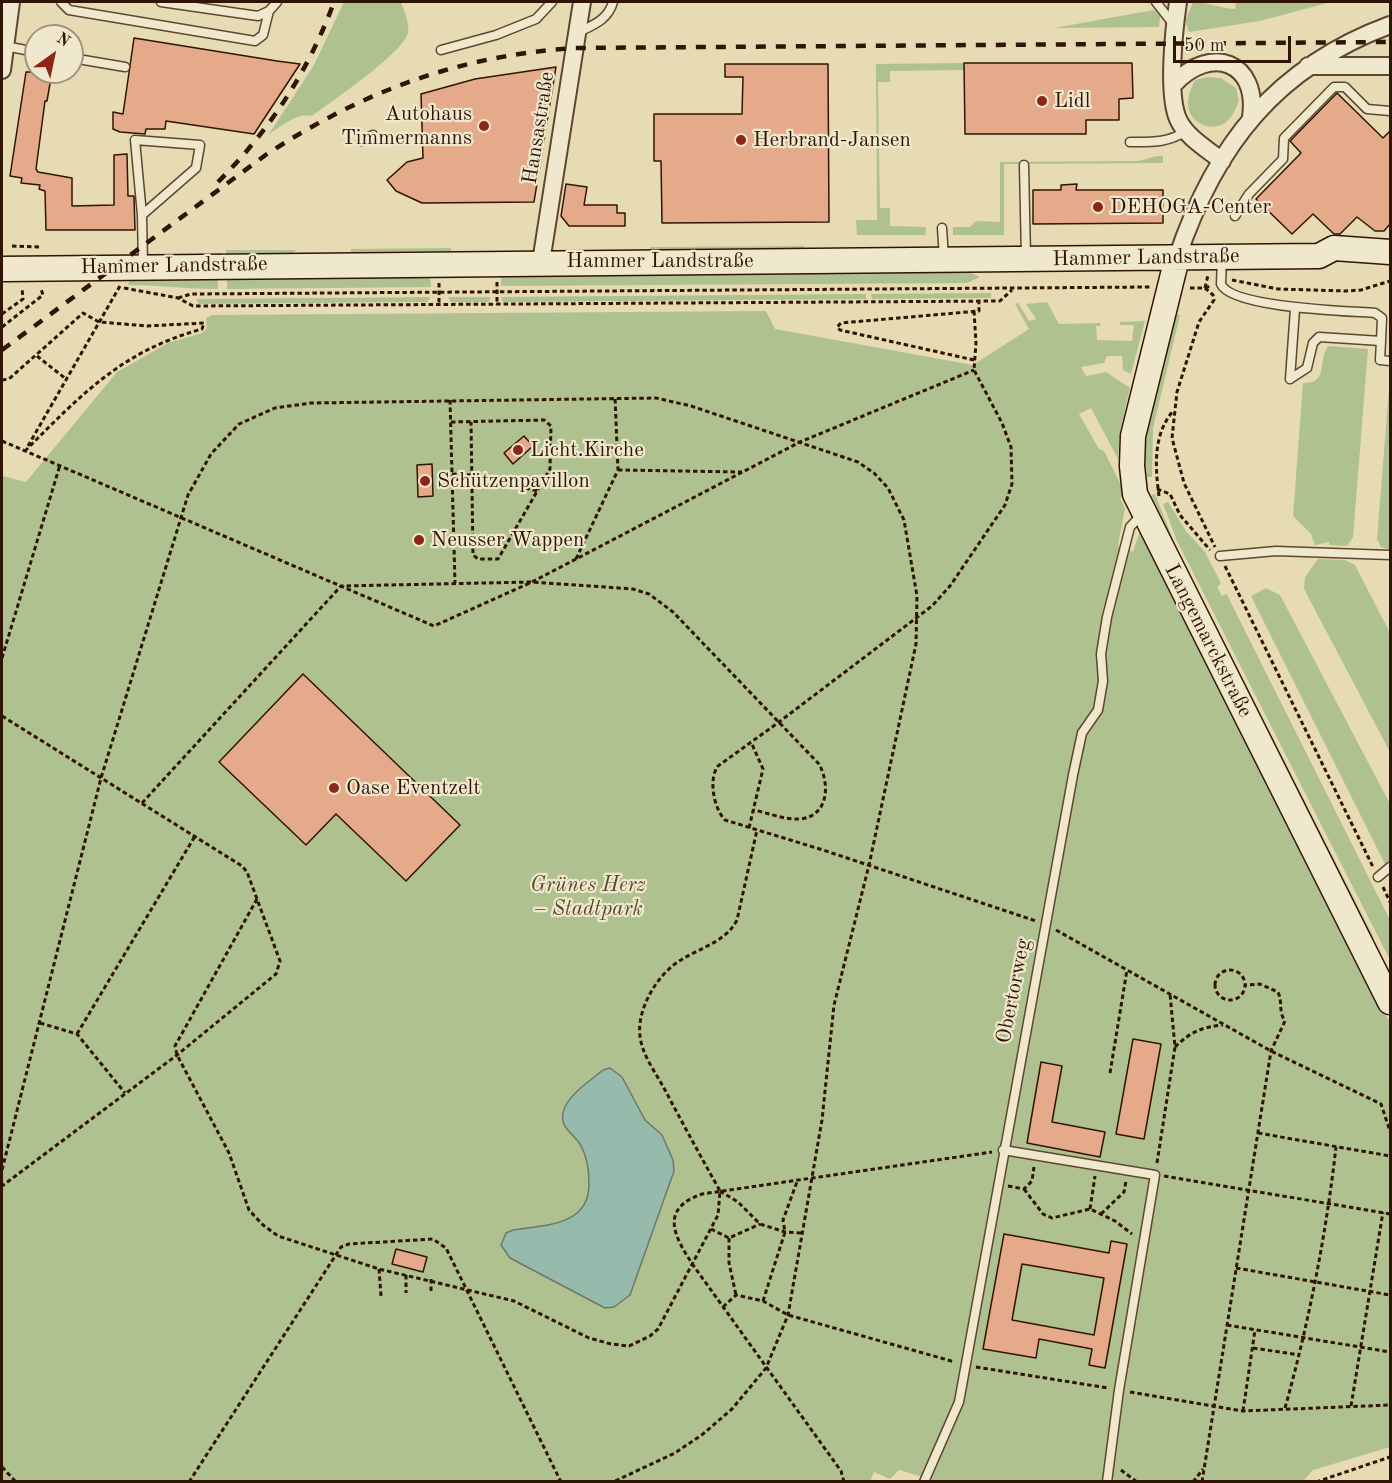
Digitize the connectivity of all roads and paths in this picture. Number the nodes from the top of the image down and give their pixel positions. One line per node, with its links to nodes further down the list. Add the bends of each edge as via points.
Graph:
1 (11, 2): 14 (street)
2 (61, 2): 10 (lane, via 69,10 255,41 263,35)
3 (160, 2): 10 (lane, via 258,16)
4 (277, 2): 10 (lane)
5 (552, 2): 16 (lane, via 536,19)
6 (582, 2): 13 (street, Hansastraße)
7 (613, 2): 13 (lane, via 600,22)
8 (1156, 2): 12 (lane)
9 (1178, 2): 12 (street)
10 (269, 12)
11 (1390, 25): 18 (street)
12 (1174, 26): 22 (street)
13 (577, 33): 39 (street, Hansastraße)
14 (5, 46): 15 (lane); 21 (street)
15 (24, 50)
16 (441, 50)
17 (84, 60): 20 (lane)
18 (1307, 66): 19 (street); 24 (street)
19 (1390, 66)
20 (125, 67)
21 (2, 70)
22 (1174, 84): 24 (street, via 1189,69 1206,62 1230,65 1247,82); 25 (street, via 1174,108)
23 (1390, 111): 32 (lane, via 1367,109 1345,87 1334,87 1284,138 1283,159)
24 (1251, 117): 29 (street)
25 (1186, 131): 28 (lane, via 1160,142); 29 (street)
26 (373, 135): 27 (lane)
27 (361, 141)
28 (1130, 142)
29 (1222, 161): 36 (street)
30 (1024, 165): 38 (lane)
31 (142, 215): 31 (lane, via 196,168 200,145 135,140); 43 (lane)
32 (1235, 216)
33 (942, 228): 37 (lane)
34 (1390, 252): 35 (main road, Hammer Landstraße, via 1334,248)
35 (1319, 256): 40 (main road, Hammer Landstraße, via 1332,264); 41 (main road, Hammer Landstraße)
36 (1177, 258): 38 (main road, Hammer Landstraße); 41 (main road, Hammer Landstraße); 46 (main road, Langemarckstraße)
37 (944, 259): 38 (main road, Hammer Landstraße); 39 (main road, Hammer Landstraße)
38 (1026, 259)
39 (541, 262): 43 (main road, Hammer Landstraße)
40 (1390, 266)
41 (1221, 268): 44 (path, via 1278,289 1361,290); 48 (path); 52 (lane, via 1222,288 1228,292)
42 (2, 269): 43 (main road, Hammer Landstraße)
43 (129, 273): 50 (path); 55 (path)
44 (1390, 281)
45 (40, 286): 56 (path, via 43,295)
46 (1170, 287): 48 (path); 49 (path); 77 (main road, Langemarckstraße, via 1133,436 1132,466)
47 (22, 288): 54 (path, via 23,299)
48 (1205, 288): 80 (path, via 1214,300 1199,322 1177,392 1172,438 1181,476)
49 (1012, 290): 50 (path, via 946,287 202,294); 51 (path, via 1000,301)
50 (178, 298): 51 (path, via 193,306)
51 (979, 301): 53 (path, via 979,311)
52 (1296, 309): 57 (lane, via 1378,314 1382,318); 57 (lane, via 1290,379 1307,368 1313,343 1319,337)
53 (974, 311): 59 (path); 59 (path, via 841,323 837,327)
54 (2, 314)
55 (99, 322): 58 (path, via 82,313); 62 (path); 70 (path, via 147,326 200,322 204,326 148,349 104,375)
56 (2, 327)
57 (1381, 341): 60 (lane, via 1380,360)
58 (36, 356): 62 (path); 63 (path, via 9,379)
59 (974, 360): 61 (path)
60 (1390, 361)
61 (974, 370): 69 (path); 85 (path, via 1011,447 1012,484 1005,505 950,586)
62 (66, 379): 70 (path)
63 (2, 380)
64 (615, 397): 65 (path); 69 (path, via 656,398 691,406); 72 (path)
65 (450, 400): 66 (path); 78 (path, via 311,403 288,405 257,415 228,433 211,454 196,478)
66 (451, 422): 67 (path); 74 (path)
67 (471, 422): 75 (path); 76 (path, via 550,423 552,465)
68 (2, 441): 70 (path)
69 (800, 442): 73 (path); 85 (path, via 858,462 888,488 900,508 909,538 917,596)
70 (25, 451): 71 (path)
71 (60, 465): 78 (path); 86 (path)
72 (618, 470): 73 (path); 81 (path)
73 (743, 472): 81 (path)
74 (452, 474): 75 (path); 83 (path)
75 (472, 475): 76 (path); 76 (path, via 473,552 478,560 500,558)
76 (538, 491)
77 (1139, 503): 80 (path, via 1158,488 1170,494 1195,536); 101 (lane, Obertorweg, via 1107,617 1098,710 1082,733); 105 (main road, Langemarckstraße, via 1382,976)
78 (181, 517): 84 (path); 90 (path)
79 (1390, 555): 80 (lane, via 1276,551)
80 (1220, 556): 98 (path)
81 (576, 559): 82 (path)
82 (532, 582): 83 (path); 84 (path, via 434,626); 88 (path, via 633,589 649,594 673,612)
83 (455, 583): 84 (path)
84 (341, 586): 91 (path)
85 (916, 620): 88 (path); 96 (path, via 916,645)
86 (2, 658)
87 (2, 716): 90 (path)
88 (779, 722): 89 (path); 92 (path, via 819,764 827,777 827,790 823,804 802,819)
89 (751, 742): 92 (path, via 764,770); 93 (path, via 718,766 713,777 720,815)
90 (101, 778): 91 (path); 106 (path)
91 (142, 803): 95 (path)
92 (754, 810): 93 (path)
93 (749, 828): 94 (path)
94 (757, 830): 96 (path); 131 (path, via 733,928 666,971 648,999 640,1022 643,1050)
95 (195, 836): 99 (path, via 242,866); 108 (path)
96 (869, 865): 101 (path); 126 (path, via 834,1005)
97 (1390, 867): 98 (lane)
98 (1378, 877): 100 (path)
99 (257, 899): 111 (path, via 175,1046); 111 (path, via 280,961 276,974)
100 (1390, 902)
101 (1045, 924): 102 (path); 119 (lane, Obertorweg)
102 (1127, 970): 104 (path); 112 (path)
103 (1246, 985): 103 (path, via 1243,976 1230,970 1218,977 1215,987 1229,1001 1239,998); 110 (path, via 1260,984 1278,992 1284,1021)
104 (1170, 994): 107 (path); 109 (path)
105 (1390, 1002)
106 (40, 1023): 108 (path); 118 (path)
107 (1224, 1025): 109 (path, via 1196,1030); 110 (path)
108 (77, 1034): 113 (path)
109 (1175, 1047): 125 (path)
110 (1271, 1051): 114 (path, via 1382,1104); 115 (path)
111 (177, 1055): 113 (path); 144 (path, via 229,1153 249,1210 278,1236)
112 (1110, 1073)
113 (124, 1093): 129 (path)
114 (1390, 1131)
115 (1258, 1133): 116 (path); 132 (path)
116 (1336, 1147): 121 (path); 133 (path)
117 (2, 1149): 118 (path)
118 (8, 1150): 123 (path)
119 (1003, 1150): 120 (lane); 126 (path); 128 (lane, Obertorweg)
120 (1036, 1156): 122 (lane); 130 (path, via 1032,1181)
121 (1390, 1156)
122 (1096, 1165): 124 (lane); 134 (path)
123 (2, 1170)
124 (1128, 1170): 125 (lane); 136 (path, via 1124,1192)
125 (1155, 1175): 132 (path); 143 (lane)
126 (812, 1177): 127 (path); 141 (path)
127 (798, 1179): 131 (path); 140 (path, via 783,1220)
128 (998, 1184): 130 (path); 168 (lane, Obertorweg)
129 (2, 1186)
130 (1024, 1189): 134 (path, via 1043,1214 1052,1218)
131 (720, 1191): 138 (path); 139 (path, via 718,1215); 145 (path, via 686,1200 674,1219 676,1236)
132 (1249, 1191): 133 (path); 146 (path)
133 (1329, 1204): 135 (path); 150 (path)
134 (1090, 1209): 136 (path)
135 (1383, 1212): 137 (path); 152 (path)
136 (1101, 1214): 143 (path)
137 (1390, 1214)
138 (760, 1224): 140 (path); 142 (path)
139 (711, 1228): 142 (path); 145 (path)
140 (785, 1232): 141 (path); 158 (path)
141 (803, 1233): 160 (path)
142 (729, 1238): 155 (path, via 729,1263)
143 (1144, 1238): 170 (lane)
144 (334, 1256): 147 (path); 151 (path, via 349,1244 433,1239 446,1248); 181 (path)
145 (693, 1265): 151 (path, via 658,1329 629,1346 589,1338 514,1301); 159 (path)
146 (1236, 1268): 150 (path); 161 (path)
147 (379, 1269): 148 (path); 157 (path)
148 (405, 1275): 149 (path); 154 (path)
149 (431, 1279): 151 (path); 153 (path)
150 (1315, 1281): 152 (path); 163 (path)
151 (466, 1287): 182 (path)
152 (1370, 1291): 156 (path); 164 (path)
153 (431, 1292)
154 (406, 1293)
155 (736, 1295): 158 (path); 159 (path)
156 (1390, 1295)
157 (381, 1296)
158 (763, 1301): 160 (path)
159 (723, 1307): 169 (path)
160 (788, 1315): 168 (path); 169 (path)
161 (1227, 1325): 162 (path); 172 (path)
162 (1255, 1330): 163 (path); 165 (path)
163 (1304, 1338): 164 (path); 167 (path)
164 (1361, 1347): 166 (path); 173 (path)
165 (1252, 1348): 167 (path); 175 (path)
166 (1390, 1352)
167 (1300, 1354): 174 (path)
168 (966, 1366): 170 (path); 186 (lane, Obertorweg, via 955,1416)
169 (766, 1368): 179 (path); 183 (path, via 743,1399 704,1434 675,1453)
170 (1119, 1390): 172 (path); 187 (lane)
171 (1390, 1405): 173 (path)
172 (1214, 1406): 175 (path); 178 (path)
173 (1351, 1406): 174 (path)
174 (1285, 1408): 175 (path)
175 (1243, 1411)
176 (1390, 1457): 190 (path)
177 (2, 1467): 180 (path)
178 (1205, 1468): 188 (path); 189 (path)
179 (845, 1481)
180 (16, 1482)
181 (189, 1482)
182 (561, 1482)
183 (613, 1482)
184 (864, 1482): 185 (path)
185 (869, 1482)
186 (924, 1482)
187 (1107, 1482)
188 (1192, 1482)
189 (1202, 1482)
190 (1316, 1482)

